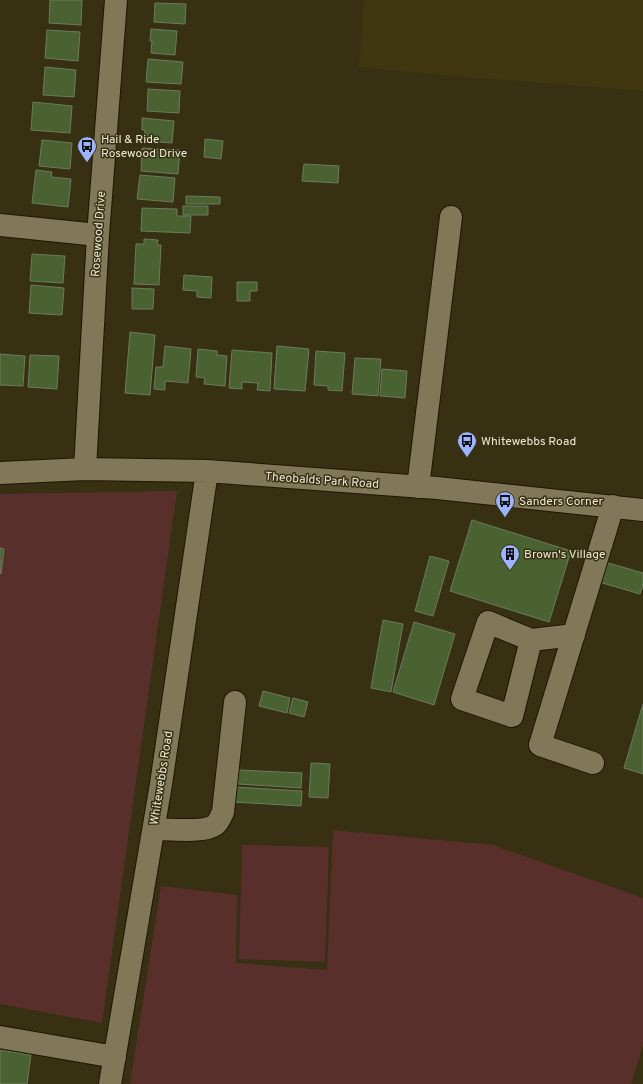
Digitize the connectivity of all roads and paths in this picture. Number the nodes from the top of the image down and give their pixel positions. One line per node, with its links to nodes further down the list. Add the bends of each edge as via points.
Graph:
1 (116, 0): 4 (street, Rosewood Drive)
2 (451, 217): 8 (street)
3 (0, 225): 4 (street)
4 (98, 235): 5 (street, Rosewood Drive)
5 (85, 469): 6 (street, Theobalds Park Road); 7 (street, Theobalds Park Road)
6 (207, 471): 8 (street, Theobalds Park Road); 15 (street, Whitewebbs Road)
7 (0, 473)
8 (418, 487): 9 (street, Theobalds Park Road)
9 (612, 506): 10 (street, Theobalds Park Road); 11 (street)
10 (643, 510)
11 (574, 635): 12 (street); 14 (street, via 540,745)
12 (531, 640)
13 (235, 702): 15 (street, via 223,812 216,825 207,829)
14 (593, 763)
15 (154, 829): 17 (street, Whitewebbs Road)
16 (0, 1037): 17 (street)
17 (115, 1057): 18 (street, Whitewebbs Road)
18 (110, 1084)

